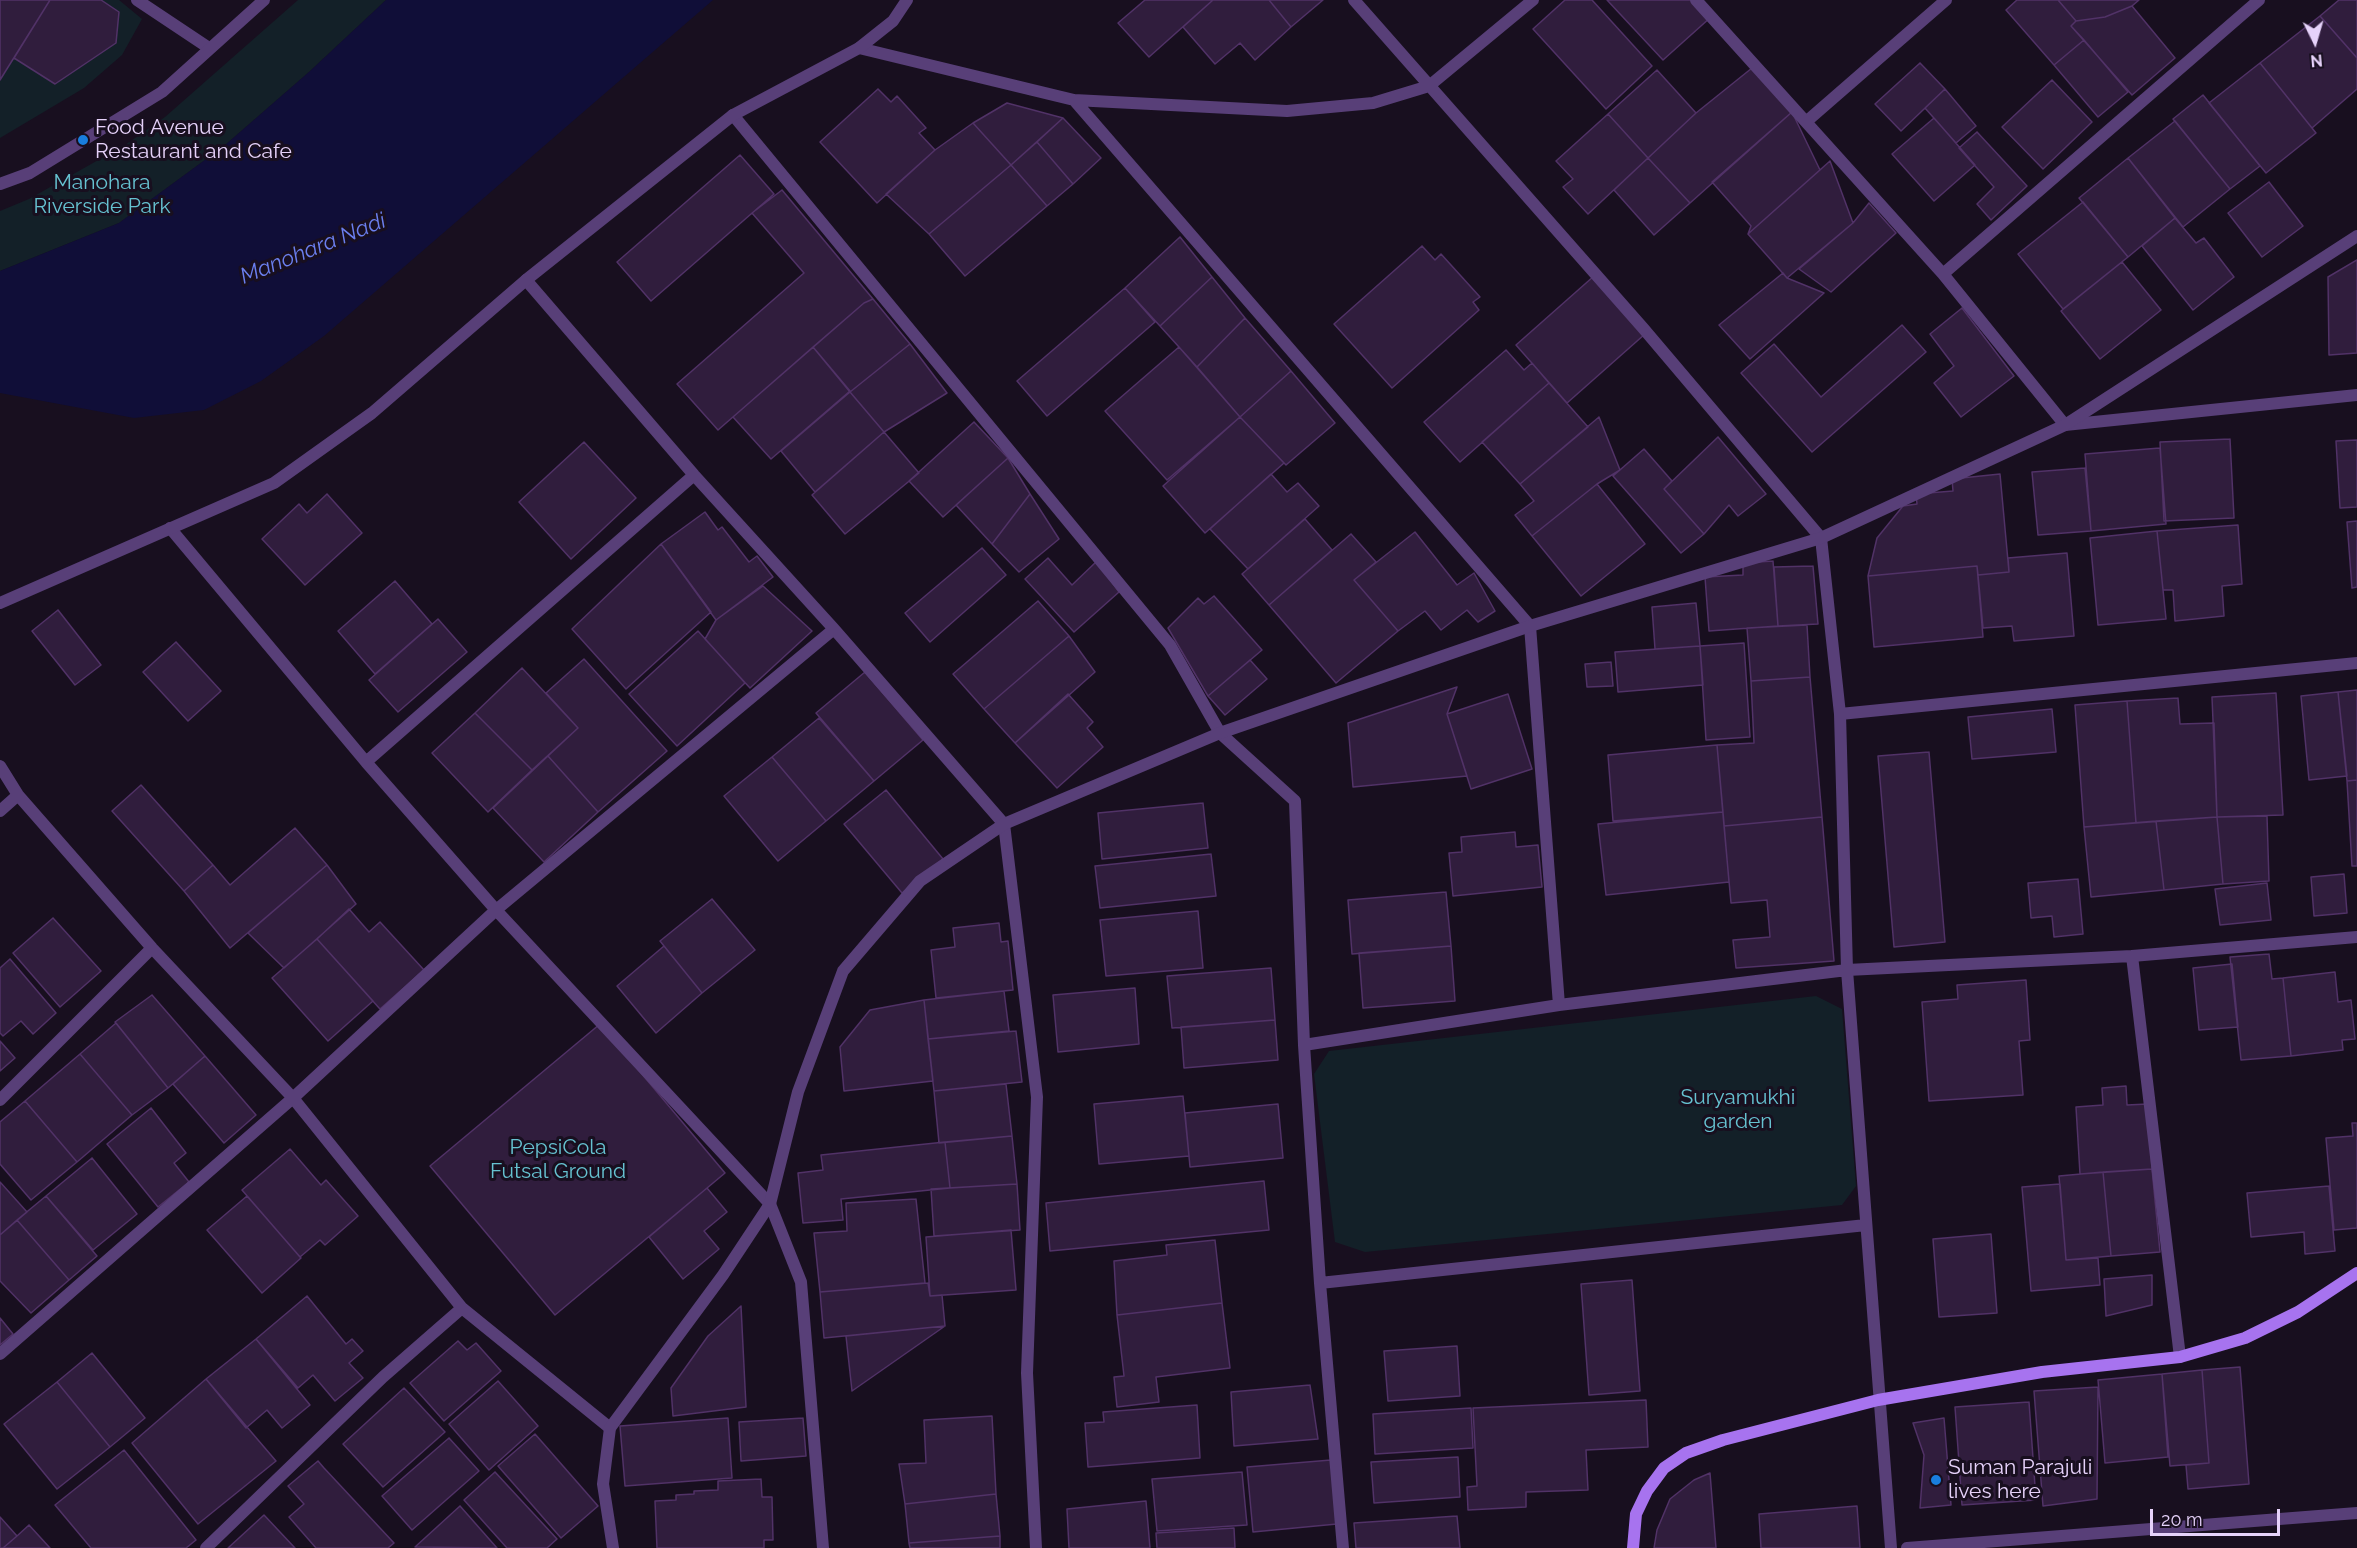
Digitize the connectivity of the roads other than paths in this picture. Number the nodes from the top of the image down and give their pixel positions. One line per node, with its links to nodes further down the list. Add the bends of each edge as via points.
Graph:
1 (137, 0): 9 (street)
2 (264, 0): 9 (street)
3 (907, 0): 10 (street, via 893,21)
4 (1354, 0): 11 (street)
5 (1533, 0): 11 (street)
6 (1696, 0): 14 (street)
7 (1946, 0): 14 (street)
8 (2259, 0): 17 (street)
9 (209, 48): 15 (street, via 162,93 30,173)
10 (859, 48): 12 (street); 13 (street)
11 (1429, 86): 12 (street, via 1372,103 1287,111); 23 (street, via 1643,328)
12 (1074, 100): 25 (street)
13 (733, 115): 18 (street); 29 (street, via 1170,645)
14 (1807, 121): 17 (street)
15 (0, 184)
16 (2357, 236): 20 (street)
17 (1942, 274): 20 (street)
18 (526, 280): 21 (street); 22 (street, via 372,412 274,483)
19 (2357, 395): 20 (street)
20 (2065, 425): 23 (street)
21 (694, 475): 26 (street); 30 (street)
22 (170, 528): 24 (street); 30 (street)
23 (1821, 538): 25 (street); 28 (street)
24 (0, 603)
25 (1530, 626): 29 (street); 40 (street)
26 (834, 629): 34 (street); 35 (street)
27 (2357, 663): 28 (street)
28 (1840, 714): 39 (street)
29 (1220, 733): 34 (street); 41 (street, via 1295,801)
30 (366, 762): 35 (street)
31 (0, 766): 32 (street)
32 (18, 795): 33 (street); 37 (street)
33 (0, 811)
34 (1004, 824): 44 (street, via 921,881 843,971 798,1092); 57 (street, via 1037,1097 1027,1373)
35 (496, 910): 42 (street); 44 (street)
36 (2357, 937): 38 (street)
37 (152, 948): 42 (street); 43 (street)
38 (2132, 956): 39 (street); 50 (street)
39 (1847, 970): 40 (street); 45 (street)
40 (1559, 1005): 41 (street)
41 (1304, 1046): 47 (street)
42 (293, 1098): 48 (street); 49 (street)
43 (0, 1100)
44 (770, 1204): 52 (street, via 723,1275); 56 (street, via 801,1282)
45 (1866, 1225): 47 (street); 51 (street)
46 (2357, 1273): 50 (main road, via 2298,1312 2246,1338)
47 (1320, 1283): 58 (street)
48 (462, 1308): 52 (street); 55 (street, via 383,1377)
49 (0, 1354)
50 (2180, 1357): 51 (main road, via 2042,1372)
51 (1878, 1400): 59 (main road, via 1686,1453 1664,1468 1647,1491 1636,1514); 60 (street)
52 (609, 1428): 54 (street, via 603,1484)
53 (2357, 1513): 61 (street)
54 (612, 1547)
55 (206, 1548)
56 (823, 1548)
57 (1036, 1548)
58 (1344, 1548)
59 (1633, 1548)
60 (1891, 1548)
61 (1907, 1548)

